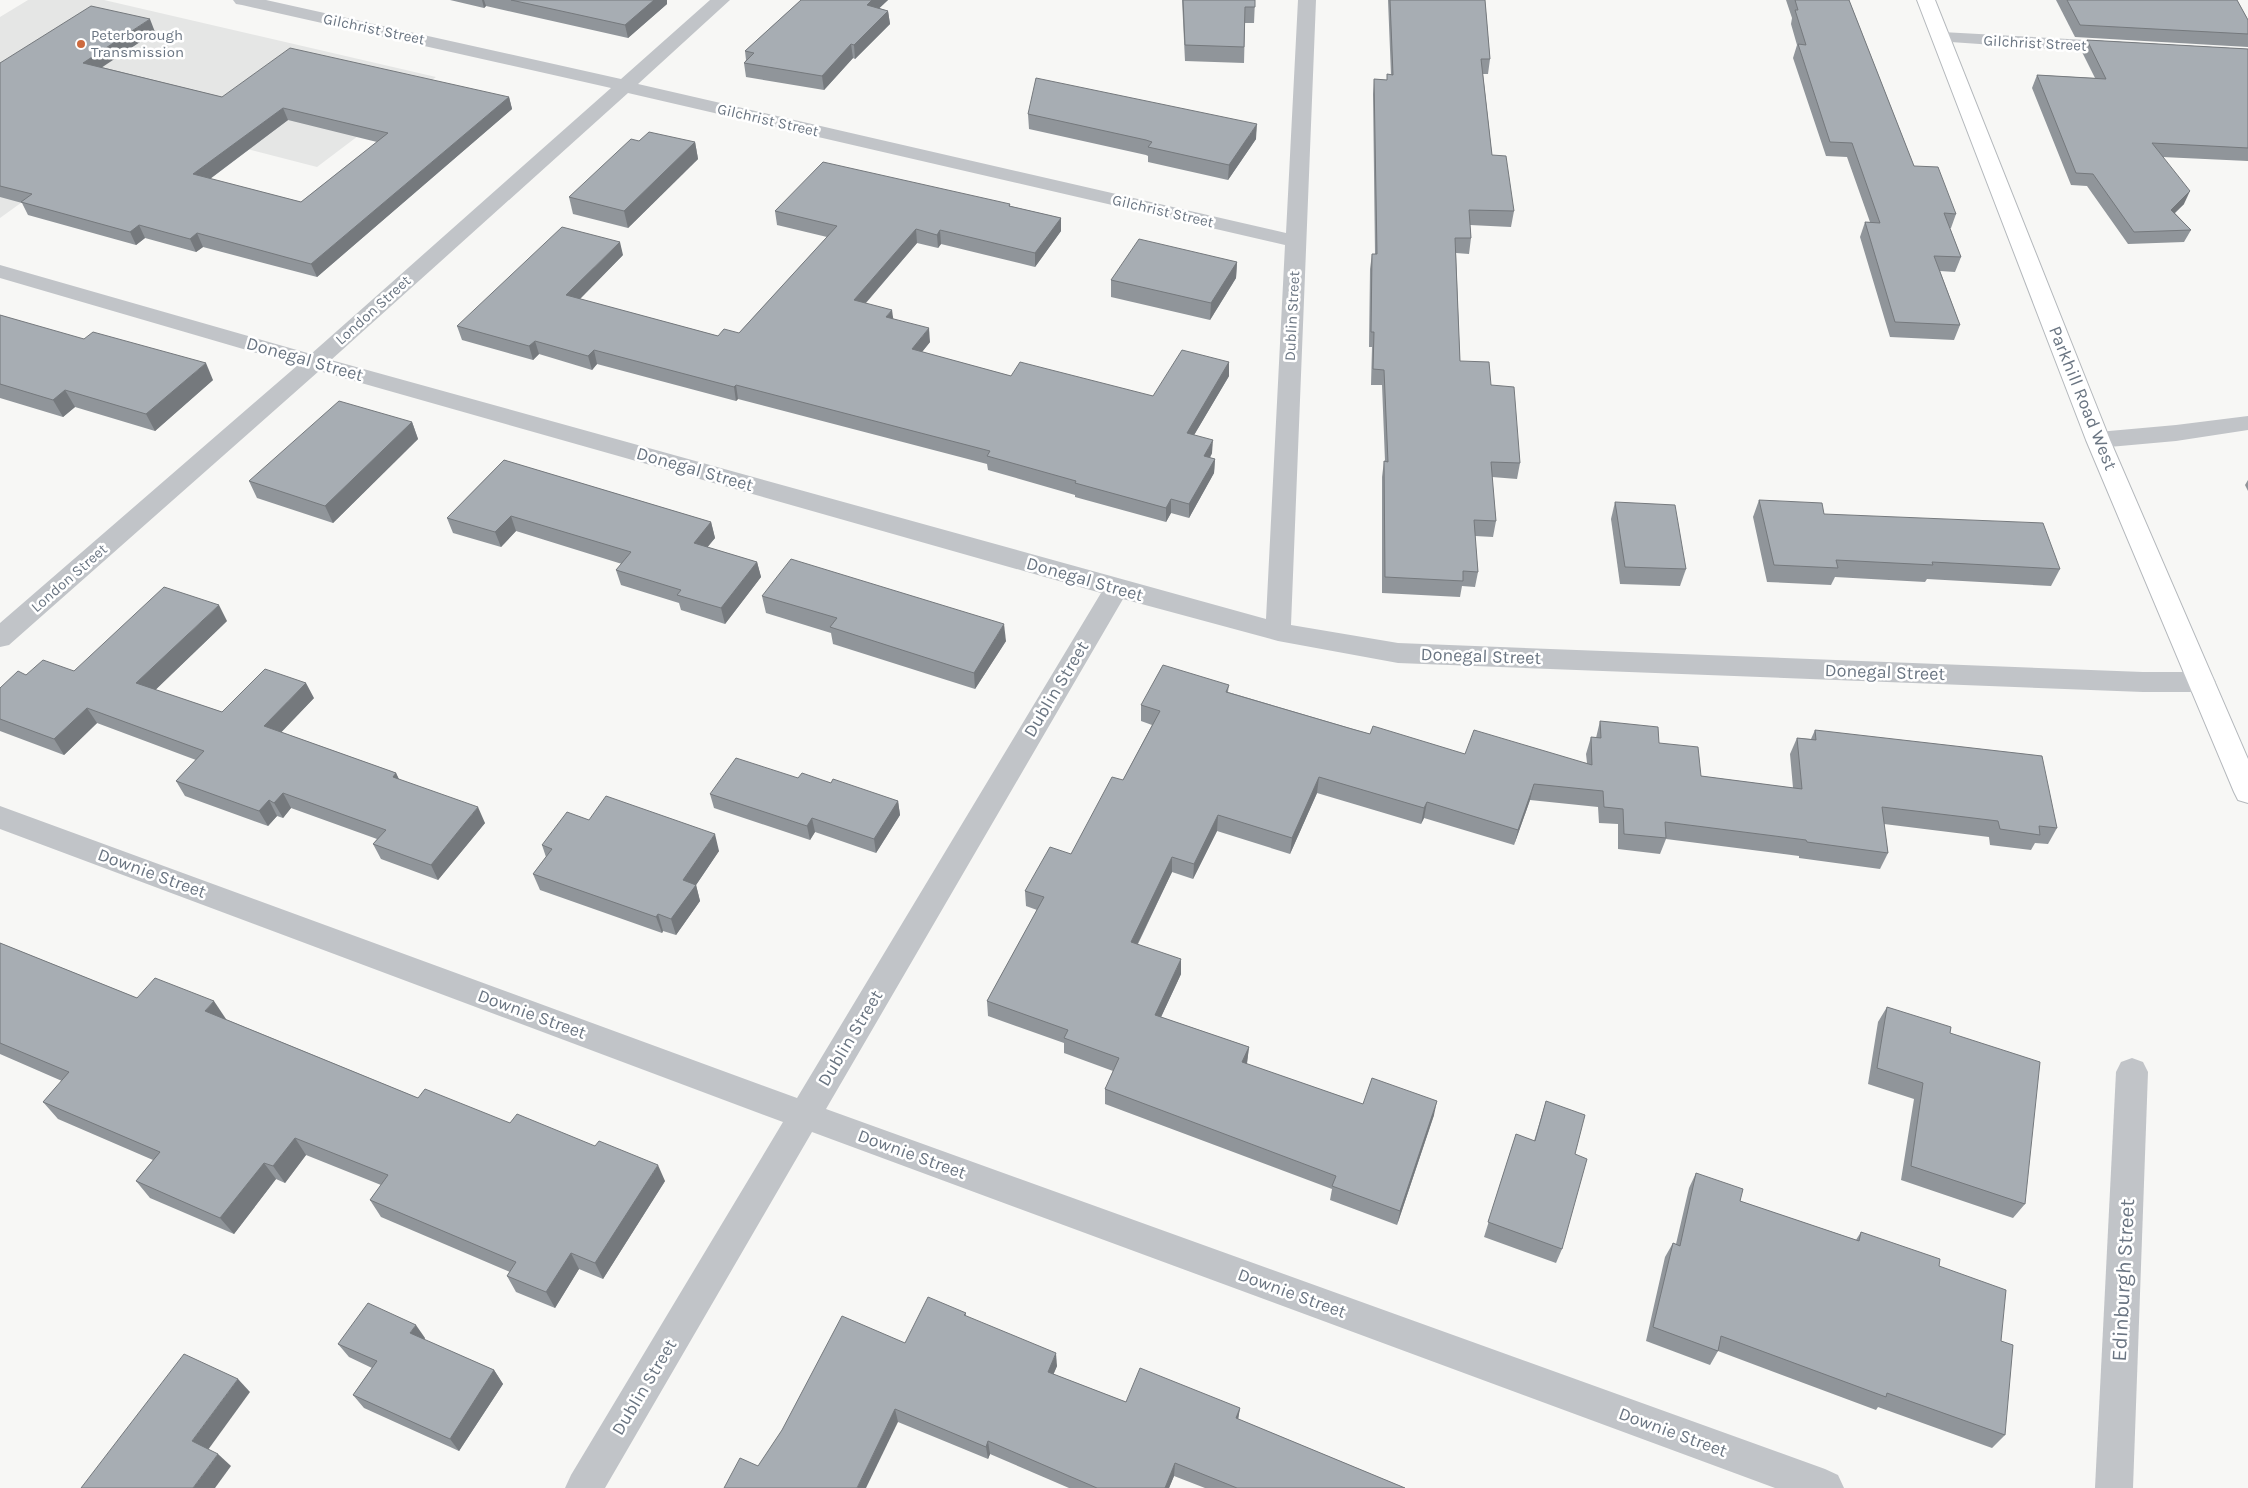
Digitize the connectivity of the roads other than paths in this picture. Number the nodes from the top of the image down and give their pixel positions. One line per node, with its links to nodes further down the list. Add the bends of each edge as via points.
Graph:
1 (242, 0): 7 (street, Gilchrist Street)
2 (721, 0): 7 (street, London Street)
3 (1307, 0): 8 (street, Dublin Street)
4 (1926, 0): 5 (main road, Parkhill Road West)
5 (1942, 37): 6 (street, Gilchrist Street); 12 (main road, Parkhill Road West)
6 (2138, 48)
7 (626, 86): 8 (street, Gilchrist Street); 10 (street, London Street)
8 (1294, 242): 14 (street, Dublin Street)
9 (0, 271): 10 (street, Donegal Street)
10 (315, 362): 13 (street, Donegal Street); 15 (street, London Street)
11 (2248, 423): 12 (street)
12 (2098, 440): 16 (main road, Parkhill Road West)
13 (1116, 588): 14 (street, Donegal Street); 20 (street, Dublin Street)
14 (1278, 632): 16 (street, Donegal Street, via 1398,653)
15 (0, 638)
16 (2202, 682): 17 (main road, Parkhill Road West)
17 (2248, 792)
18 (0, 817): 20 (street, Downie Street)
19 (2132, 1072): 23 (street, Edinburgh Street)
20 (804, 1115): 21 (street, Dublin Street); 22 (street, Downie Street)
21 (584, 1488)
22 (1825, 1488)
23 (2114, 1488)

